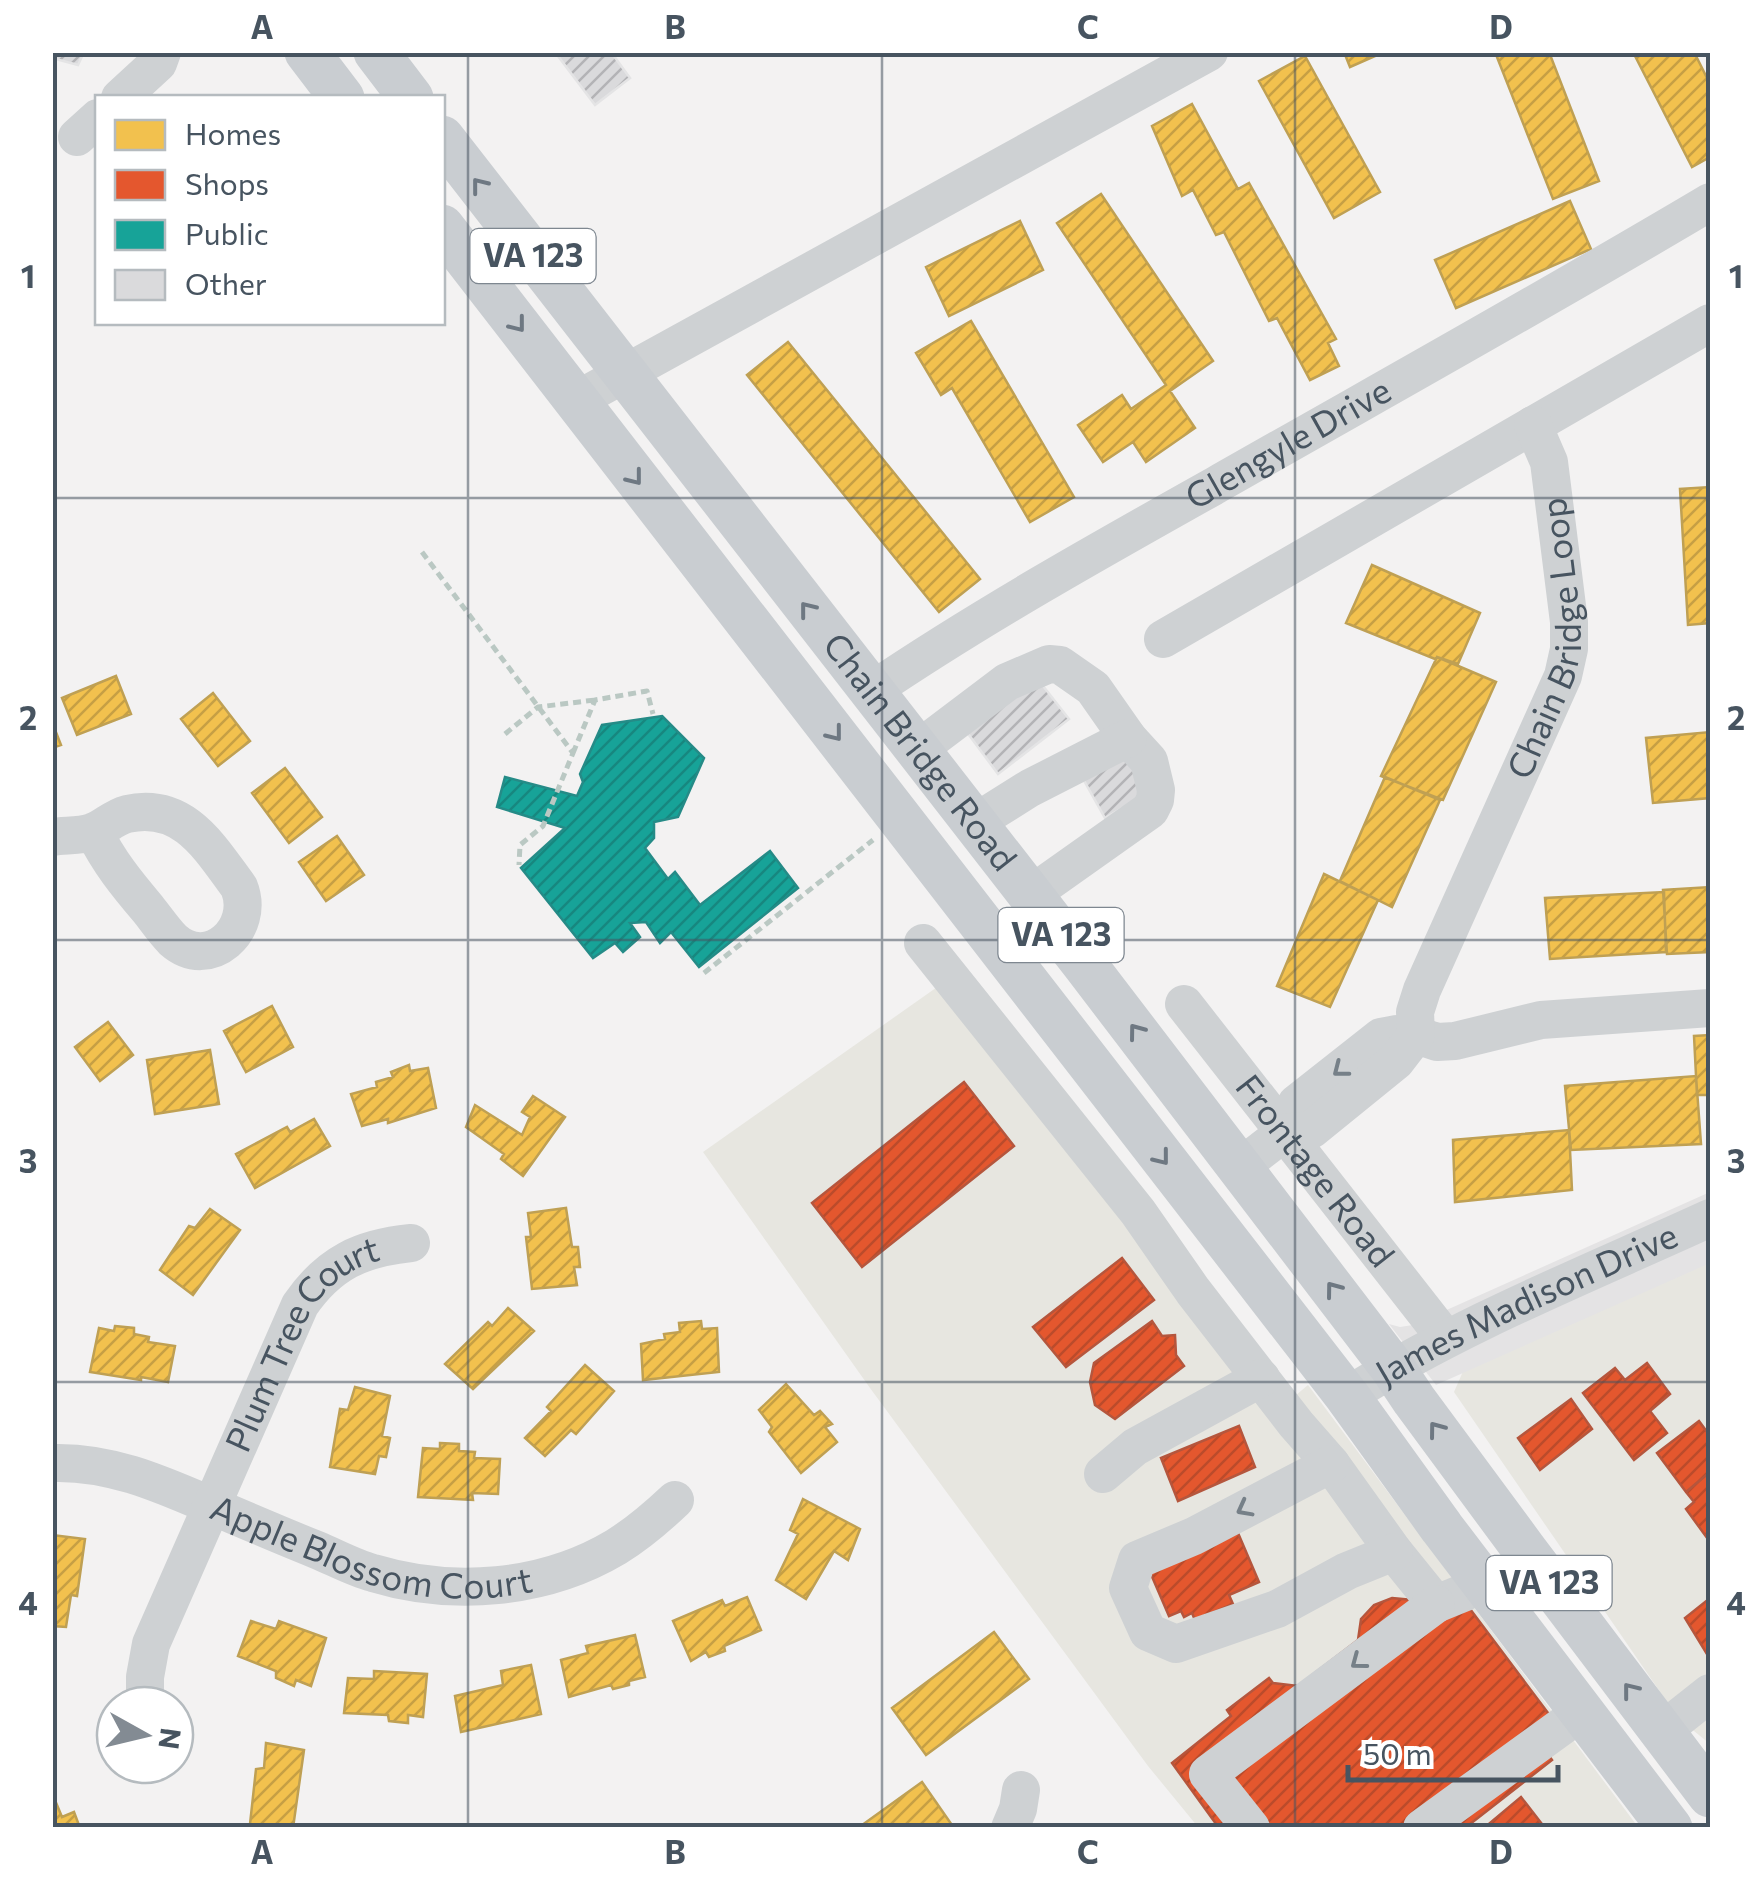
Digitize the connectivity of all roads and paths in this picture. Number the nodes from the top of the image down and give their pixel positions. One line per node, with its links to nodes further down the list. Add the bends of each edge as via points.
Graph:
1 (162, 52): 5 (street)
2 (307, 52): 6 (main road)
3 (376, 52): 7 (main road)
4 (1209, 52): 12 (street)
5 (123, 95)
6 (340, 95)
7 (409, 95)
8 (445, 142): 12 (main road, Chain Bridge Road / VA 123, one-way to 8)
9 (1710, 202): 17 (street, Glengyle Drive, via 1120,539)
10 (445, 231): 13 (main road, Chain Bridge Road / VA 123, one-way to 13)
11 (1710, 323): 14 (street)
12 (624, 373): 13 (street); 17 (main road, Chain Bridge Road / VA 123, one-way to 12)
13 (575, 401): 43 (main road, Chain Bridge Road / VA 123, one-way to 43)
14 (1533, 425): 16 (street); 35 (street, Chain Bridge Loop, via 1549,462 1569,649 1563,676 1422,990)
15 (422, 552): 19 (path)
16 (1163, 638)
17 (871, 691): 23 (main road, Chain Bridge Road / VA 123)
18 (595, 700): 19 (path); 20 (path, via 646,691); 24 (path)
19 (538, 707): 21 (path); 24 (path)
20 (653, 714)
21 (506, 734)
22 (1128, 738): 23 (street, via 1093,688 1049,664 1007,682); 25 (street); 30 (street, via 1150,760 1156,790 1150,810)
23 (917, 750): 25 (main road, Chain Bridge Road / VA 123)
24 (573, 752): 29 (path, via 542,826 520,845)
25 (974, 822): 30 (main road, Chain Bridge Road / VA 123)
26 (94, 832): 28 (street)
27 (883, 832): 32 (path)
28 (52, 837)
29 (518, 865)
30 (1030, 895): 37 (main road, Chain Bridge Road / VA 123, one-way to 30)
31 (923, 944): 42 (street, via 1130,1201)
32 (704, 973)
33 (1184, 1004): 36 (street, Frontage Road)
34 (1710, 1008): 35 (street, via 1541,1020 1455,1041)
35 (1416, 1035): 36 (street, via 1381,1038 1296,1104)
36 (1284, 1133): 37 (street); 40 (street, Frontage Road)
37 (1240, 1167): 41 (main road, Chain Bridge Road / VA 123, one-way to 37)
38 (1710, 1218): 40 (street, James Madison Drive)
39 (411, 1243): 48 (street, Plum Tree Court, via 355,1255 311,1289)
40 (1446, 1339): 41 (street, James Madison Drive)
41 (1392, 1367): 43 (street, James Madison Drive); 55 (main road, VA 123, one-way to 41)
42 (1261, 1378): 45 (street); 46 (street, via 1134,1447)
43 (1347, 1396): 50 (main road, VA 123)
44 (52, 1463): 48 (street, Apple Blossom Court, via 109,1468)
45 (1330, 1464): 49 (street); 49 (street, one-way to 49, via 1137,1560 1128,1588 1148,1632 1176,1644 1214,1632)
46 (1104, 1474)
47 (675, 1500): 48 (street, Apple Blossom Court, via 590,1560 546,1576 458,1588 370,1573)
48 (210, 1505): 52 (street, Plum Tree Court, via 151,1644)
49 (1394, 1552): 51 (street)
50 (1483, 1580): 51 (street); 54 (main road, VA 123)
51 (1436, 1604): 59 (street, one-way to 59, via 1208,1774)
52 (145, 1685)
53 (1710, 1694): 55 (street)
54 (1583, 1711): 60 (street); 61 (main road, VA 123)
55 (1662, 1731): 57 (main road, VA 123)
56 (1021, 1790): 58 (street)
57 (1710, 1795)
58 (1010, 1828)
59 (1251, 1828)
60 (1422, 1828)
61 (1670, 1828)

